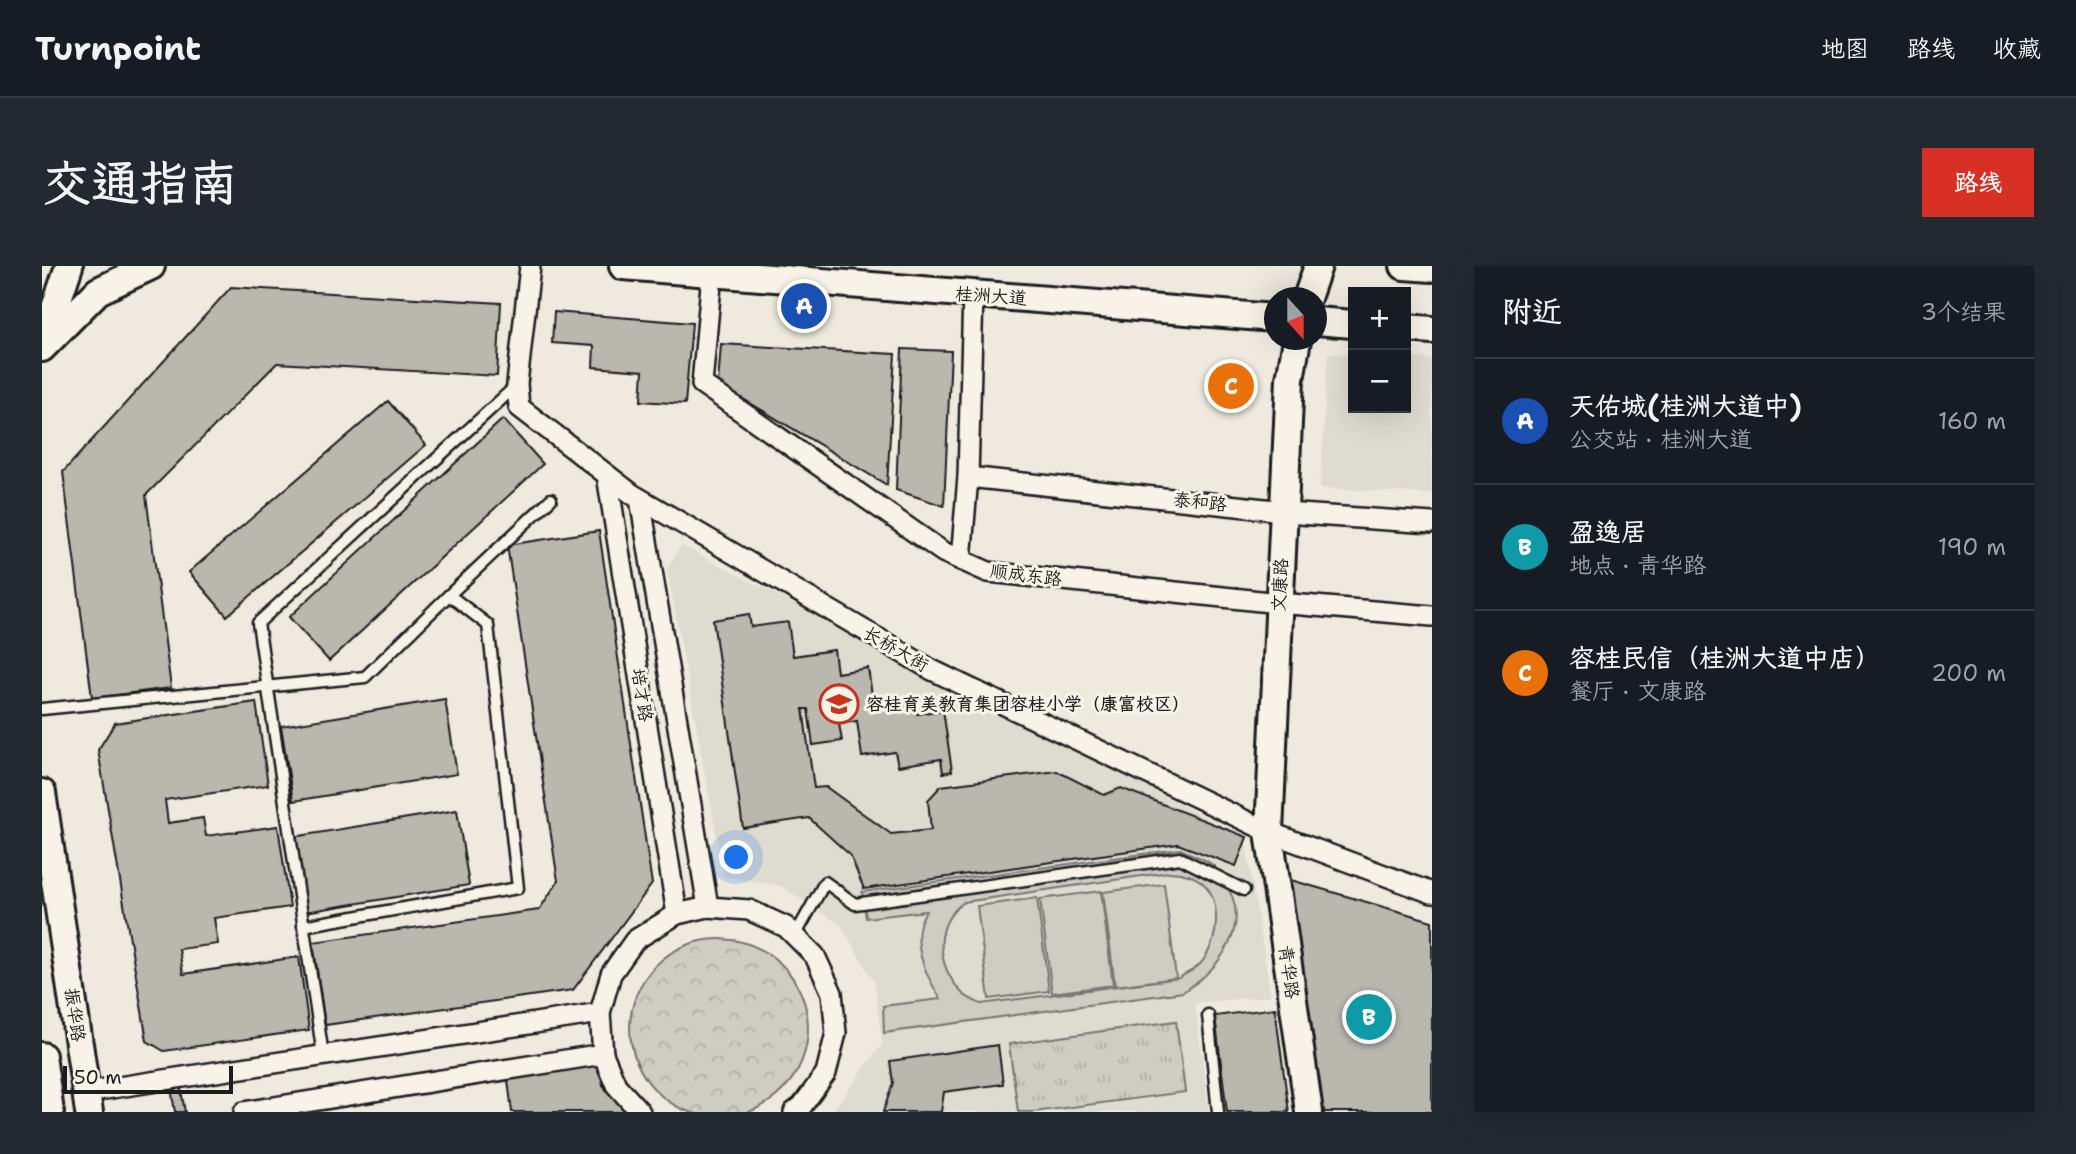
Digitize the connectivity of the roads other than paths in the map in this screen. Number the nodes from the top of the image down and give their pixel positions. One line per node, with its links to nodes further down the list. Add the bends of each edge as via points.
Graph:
1 (69, 266): 16 (main road)
2 (152, 266): 16 (main road, via 98,291)
3 (530, 266): 18 (street, 长桥大街)
4 (623, 266): 8 (main road, 桂洲大道)
5 (1318, 266): 9 (main road)
6 (1404, 266): 7 (main road)
7 (1432, 268)
8 (712, 274): 10 (main road, 桂洲大道); 25 (street, 顺成东路, via 702,384 943,552)
9 (1311, 287)
10 (973, 294): 11 (main road, 桂洲大道); 20 (street)
11 (1264, 317)
12 (1327, 322): 13 (main road)
13 (1348, 324)
14 (1411, 328): 15 (main road)
15 (1432, 330)
16 (42, 347)
17 (1295, 350): 23 (main road, 文康路)
18 (517, 384): 19 (street, 长桥大街, via 519,407); 29 (lane, via 258,623)
19 (607, 475): 22 (street, 长桥大街); 36 (street, 培才路)
20 (968, 477): 23 (street, 泰和路); 25 (street)
21 (551, 499): 26 (lane)
22 (640, 499): 32 (street, 长桥大街, via 932,670); 35 (street, 培才路)
23 (1283, 511): 24 (street, 泰和路); 27 (main road, 文康路)
24 (1432, 523)
25 (961, 560): 27 (street, 顺成东路, via 988,572)
26 (449, 595): 29 (lane, via 365,677); 37 (lane, via 488,625 518,888)
27 (1279, 603): 28 (street, 顺成东路); 32 (main road, 文康路)
28 (1432, 615)
29 (268, 688): 30 (lane); 37 (lane)
30 (42, 709)
31 (42, 793): 45 (main road, 振华路)
32 (1269, 832): 34 (street, 长桥大街); 52 (main road, 青华路)
33 (1244, 890): 38 (lane, via 1180,858 855,904 825,882)
34 (1432, 894)
35 (708, 907): 36 (street); 38 (street, via 749,910)
36 (677, 914): 39 (street, via 635,940 611,974)
37 (303, 926): 42 (lane)
38 (795, 936): 50 (street, via 815,956 832,993 836,1034 826,1073)
39 (600, 1013): 41 (street); 42 (street)
40 (1208, 1015): 51 (lane)
41 (603, 1054): 46 (street); 49 (street, via 616,1084)
42 (323, 1055): 45 (street)
43 (42, 1056): 47 (main road)
44 (42, 1102): 47 (main road)
45 (88, 1102)
46 (321, 1106): 48 (street)
47 (50, 1112)
48 (244, 1112)
49 (640, 1112)
50 (794, 1112)
51 (1218, 1112)
52 (1309, 1112)

